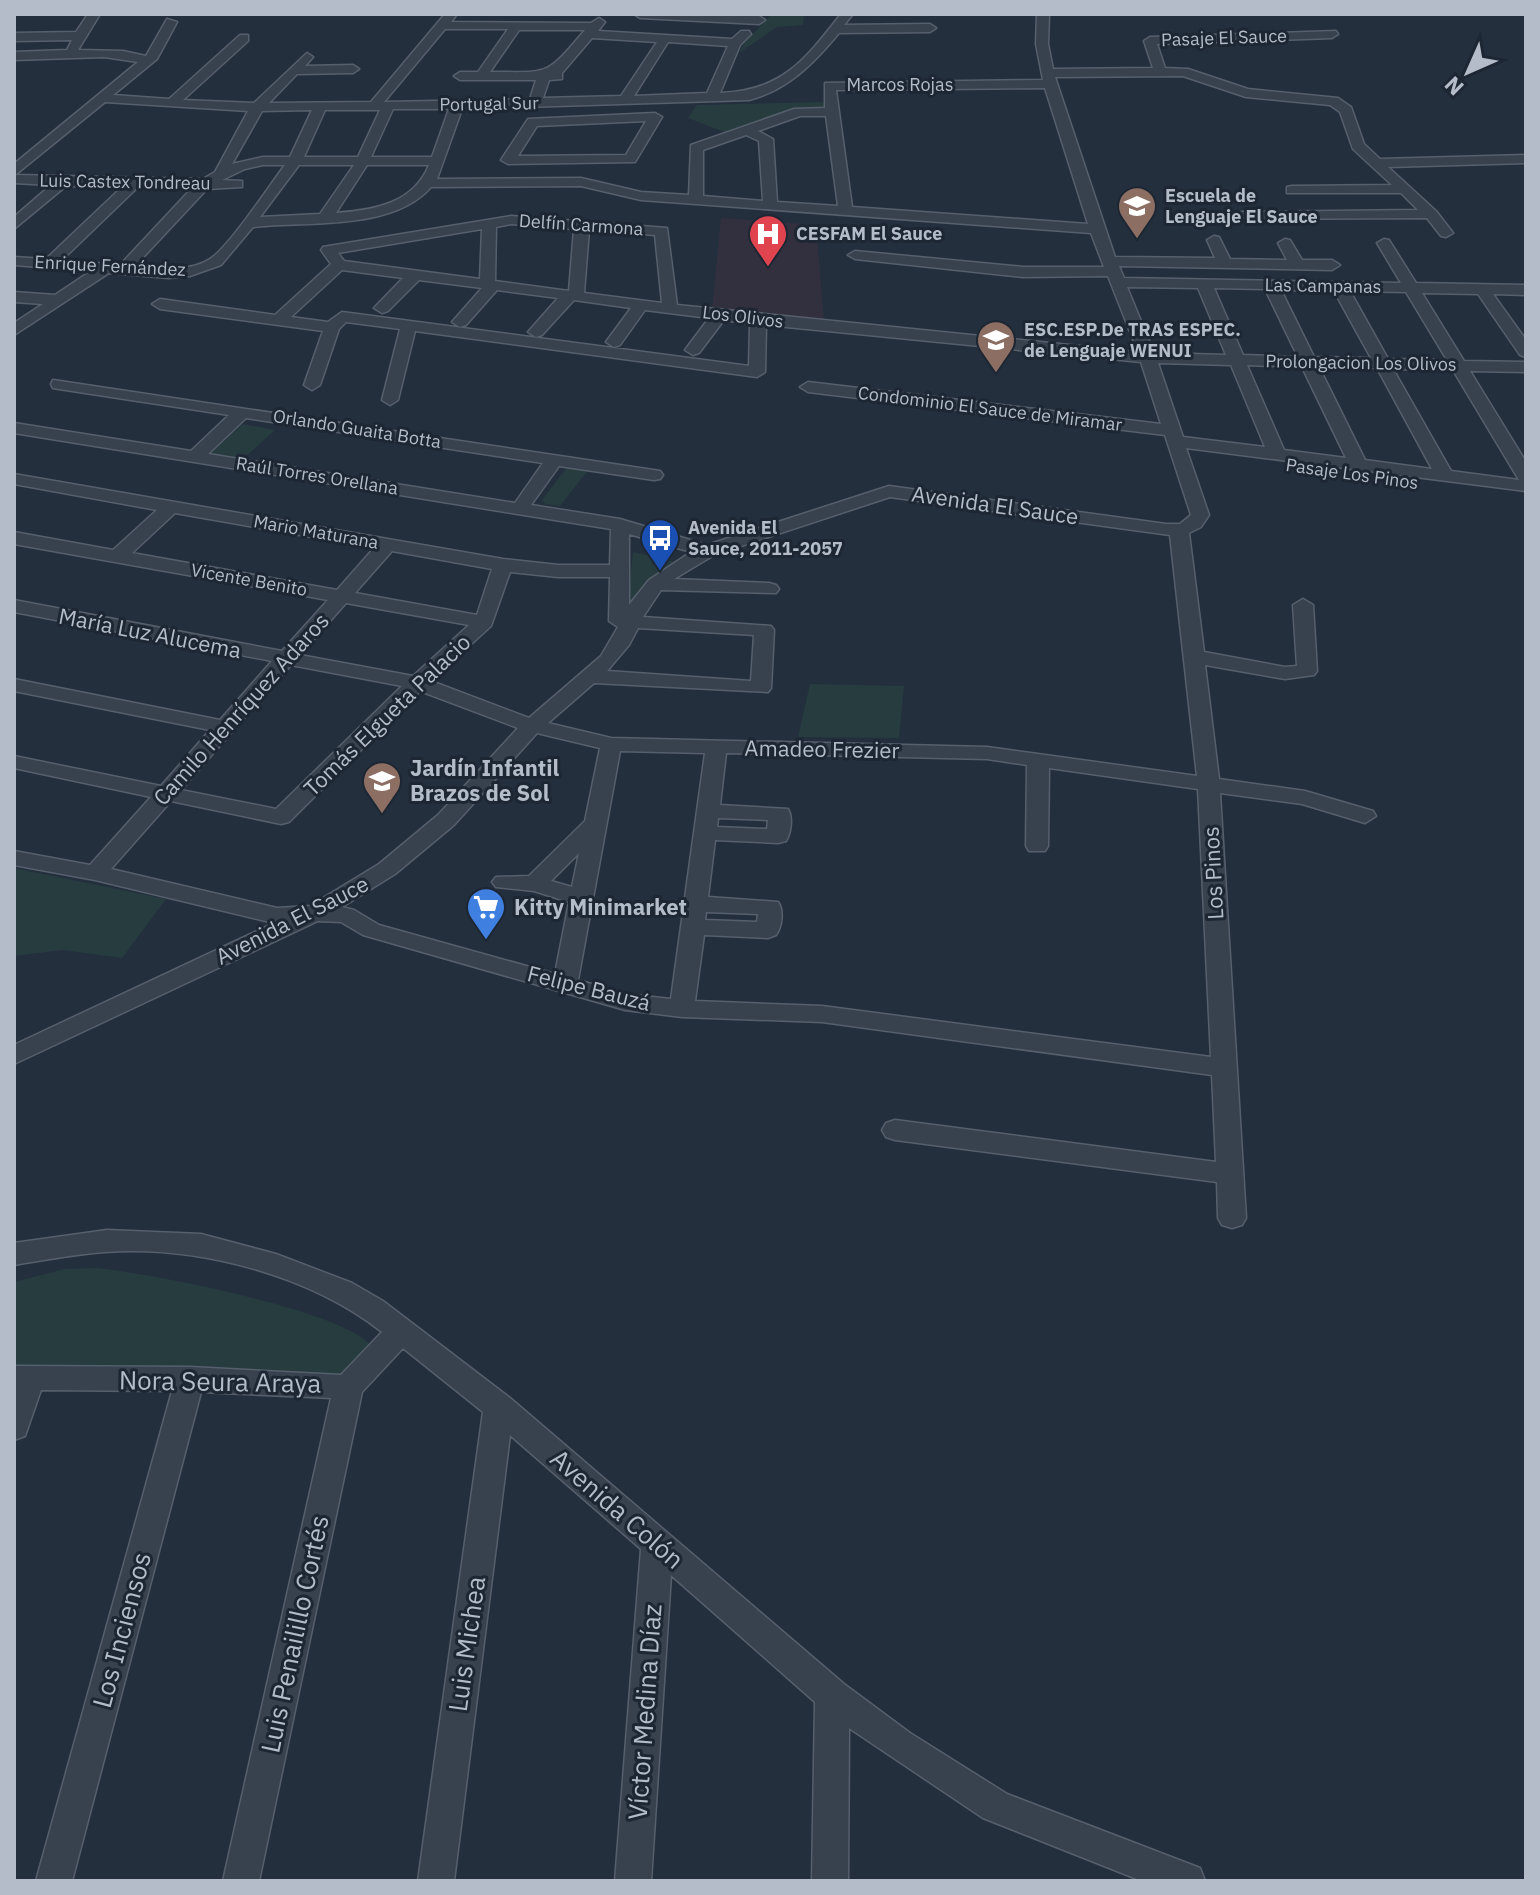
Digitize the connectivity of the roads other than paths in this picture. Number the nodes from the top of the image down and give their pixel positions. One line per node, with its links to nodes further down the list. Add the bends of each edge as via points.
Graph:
1 (94, 14): 14 (street)
2 (605, 14): 12 (street)
3 (640, 14): 6 (street)
4 (847, 14): 11 (street, Portugal Sur)
5 (1043, 14): 30 (street)
6 (762, 17): 18 (street)
7 (447, 19): 9 (street); 41 (street)
8 (171, 22): 22 (street)
9 (516, 26): 12 (street); 27 (street)
10 (930, 28): 11 (street)
11 (835, 29): 32 (street, Portugal Sur, via 775,88)
12 (594, 30): 17 (street); 26 (street)
13 (1332, 34): 25 (street, Pasaje El Sauce, via 1150,41)
14 (80, 36): 15 (street, via 32,31); 19 (street)
15 (14, 37)
16 (244, 38): 36 (street)
17 (665, 38): 18 (street); 34 (street)
18 (735, 43): 32 (street)
19 (69, 55): 20 (street); 22 (street, via 141,56)
20 (14, 56)
21 (307, 57): 24 (street)
22 (147, 61): 31 (street)
23 (353, 69): 24 (street)
24 (294, 70): 42 (street)
25 (1160, 72): 30 (street, Pasaje El Sauce); 54 (street, Pasaje El Sauce, via 1199,75 1246,93 1333,101 1346,110 1358,146)
26 (559, 73): 28 (street); 38 (street)
27 (482, 75): 28 (street); 29 (street)
28 (544, 75): 37 (street)
29 (460, 76)
30 (1049, 79): 43 (street, Marcos Rojas, via 829,86); 74 (street)
31 (99, 98): 33 (street, Portugal Sur); 56 (street)
32 (711, 98): 34 (street, Portugal Sur)
33 (116, 99): 36 (street, Portugal Sur); 56 (street)
34 (625, 100): 35 (street, Portugal Sur)
35 (589, 101): 38 (street, Portugal Sur); 44 (street)
36 (172, 103): 42 (street, Portugal Sur)
37 (535, 103): 38 (street, Portugal Sur); 39 (street, Portugal Sur)
38 (553, 103)
39 (457, 105): 41 (street, Portugal Sur); 53 (street)
40 (320, 106): 41 (street, Portugal Sur); 42 (street, Portugal Sur); 51 (street, Enrique Fernández)
41 (381, 106): 52 (street)
42 (257, 107): 55 (street)
43 (834, 112): 45 (street, via 799,112); 66 (street, Marcos Rojas)
44 (589, 120): 46 (street, via 655,117); 49 (street, via 533,122)
45 (744, 129): 64 (street, via 696,148); 65 (street, via 766,139)
46 (645, 133): 48 (street); 49 (street, via 630,159 508,160)
47 (600, 134): 49 (street)
48 (630, 134)
49 (524, 136)
50 (1526, 159): 54 (street)
51 (295, 161): 52 (street); 55 (street, via 253,162); 70 (street, Enrique Fernández)
52 (363, 161): 53 (street); 69 (street)
53 (436, 161): 59 (street)
54 (1374, 163): 62 (street)
55 (221, 171): 60 (street)
56 (18, 176): 57 (street, Luis Castex Tondreau)
57 (63, 182): 58 (street, Luis Castex Tondreau); 73 (street)
58 (134, 183): 60 (street, Luis Castex Tondreau); 83 (street)
59 (428, 183): 64 (street, via 581,182 641,196); 69 (street, via 393,209)
60 (203, 184): 61 (street, Luis Castex Tondreau); 87 (street)
61 (237, 184)
62 (1405, 189): 63 (street); 67 (street)
63 (1292, 190)
64 (696, 200): 65 (street)
65 (770, 206): 66 (street)
66 (846, 212): 74 (street)
67 (1431, 214): 68 (street); 75 (street)
68 (1246, 215)
69 (326, 216): 70 (street)
70 (249, 223): 87 (street, Enrique Fernández, via 216,262 205,267 176,273)
71 (489, 223): 72 (street, Delfín Carmona); 85 (street, Delfín Carmona, via 321,245); 91 (street)
72 (582, 224): 97 (street); 103 (street, Delfín Carmona, via 662,231)
73 (14, 225)
74 (1097, 229): 88 (street)
75 (1446, 233)
76 (1214, 240): 84 (street)
77 (1384, 243): 94 (street)
78 (1146, 245): 82 (street)
79 (1292, 254): 84 (street)
80 (855, 255): 88 (street, via 1016,271)
81 (14, 261): 83 (street, Enrique Fernández)
82 (1150, 262): 84 (street); 88 (street)
83 (50, 263): 86 (street, Enrique Fernández)
84 (1225, 263)
85 (339, 265): 89 (street, Los Olivos); 105 (street)
86 (106, 268): 87 (street, Enrique Fernández); 99 (street)
87 (124, 269)
88 (1115, 272): 90 (street, Las Campanas); 115 (street)
89 (415, 275): 91 (street, Los Olivos); 102 (street)
90 (1204, 284): 92 (street, Las Campanas); 116 (street)
91 (490, 285): 97 (street, Los Olivos); 107 (street)
92 (1271, 285): 93 (street, Las Campanas); 117 (street)
93 (1339, 286): 94 (street, Las Campanas); 118 (street)
94 (1411, 288): 95 (street, Las Campanas); 119 (street)
95 (1482, 289): 96 (street, Las Campanas); 114 (street)
96 (1526, 290)
97 (573, 296): 101 (street, Los Olivos); 111 (street)
98 (14, 297): 99 (street)
99 (59, 300): 110 (street)
100 (160, 304): 105 (street)
101 (641, 305): 103 (street, Los Olivos); 112 (street)
102 (382, 308)
103 (670, 308): 104 (street, Los Olivos)
104 (720, 315): 106 (street, Los Olivos); 113 (street)
105 (278, 320): 109 (street)
106 (758, 320): 108 (street, via 757,372); 115 (street, Los Olivos)
107 (460, 322)
108 (409, 325): 109 (street, via 342,317); 124 (street)
109 (332, 327): 122 (street)
110 (14, 330)
111 (536, 332)
112 (614, 342)
113 (693, 350)
114 (1526, 352)
115 (1148, 358): 116 (street, Prolongacion Los Olivos); 127 (street)
116 (1236, 360): 117 (street, Prolongacion Los Olivos); 128 (street)
117 (1308, 362): 118 (street, Prolongacion Los Olivos); 131 (street)
118 (1382, 364): 119 (street, Prolongacion Los Olivos); 133 (street)
119 (1458, 365): 120 (street, Prolongacion Los Olivos); 134 (street)
120 (1526, 367)
121 (59, 384): 125 (street, Orlando Guaita Botta)
122 (312, 385)
123 (808, 387): 127 (street, Condominio El Sauce de Miramar)
124 (390, 400)
125 (242, 412): 129 (street); 130 (street, Orlando Guaita Botta)
126 (14, 428): 129 (street, Raúl Torres Orellana)
127 (1176, 441): 128 (street); 137 (street, Pasaje Los Pinos); 141 (street, via 1200,515 1194,525)
128 (1277, 454): 131 (street)
129 (196, 456): 139 (street, Raúl Torres Orellana)
130 (554, 460): 132 (street, Orlando Guaita Botta); 139 (street)
131 (1359, 466): 133 (street)
132 (654, 475)
133 (1445, 476): 136 (street)
134 (1526, 477)
135 (14, 479): 138 (street, Mario Maturana)
136 (1526, 486)
137 (1526, 499)
138 (172, 506): 143 (street, Mario Maturana); 145 (street)
139 (520, 508): 140 (street, Raúl Torres Orellana)
140 (620, 525): 144 (street, Raúl Torres Orellana); 147 (street)
141 (1179, 530): 144 (street, Avenida El Sauce, via 889,491); 155 (street, Los Pinos)
142 (14, 538): 145 (street, Vicente Benito)
143 (388, 544): 146 (street, Mario Maturana); 150 (street, Camilo Henríquez Adaros)
144 (707, 551): 148 (street, Avenida El Sauce)
145 (117, 557): 150 (street, Vicente Benito)
146 (503, 565): 147 (street, Mario Maturana); 153 (street, Tomás Elgueta Palacio)
147 (619, 571): 154 (street, via 619,621)
148 (656, 584): 149 (street); 154 (street, Avenida El Sauce)
149 (769, 589)
150 (341, 597): 153 (street, Vicente Benito); 156 (street, Camilo Henríquez Adaros)
151 (1303, 605): 155 (street, via 1307,671 1285,673)
152 (14, 606): 156 (street, María Luz Alucema)
153 (484, 622): 158 (street, Tomás Elgueta Palacio)
154 (630, 622): 157 (street, Avenida El Sauce, via 616,651); 157 (street, via 764,630 761,688)
155 (1195, 657): 166 (street, Los Pinos)
156 (286, 659): 158 (street, Amadeo Frezier); 161 (street, Camilo Henríquez Adaros)
157 (589, 676): 160 (street, Avenida El Sauce)
158 (417, 683): 160 (street, Amadeo Frezier); 167 (street, Tomás Elgueta Palacio, via 281,817)
159 (14, 685): 161 (street)
160 (532, 726): 162 (street, Amadeo Frezier); 176 (street, Avenida El Sauce, via 428,837)
161 (225, 727): 167 (street, Camilo Henríquez Adaros)
162 (611, 744): 163 (street, Amadeo Frezier); 169 (street)
163 (716, 747): 164 (street, Amadeo Frezier); 178 (street)
164 (1038, 758): 166 (street, Amadeo Frezier); 170 (street)
165 (14, 762): 167 (street)
166 (1209, 783): 168 (street, Amadeo Frezier, via 1305,798); 180 (street, Los Pinos)
167 (168, 792): 172 (street, Camilo Henríquez Adaros)
168 (1365, 816)
169 (598, 821): 174 (street); 175 (street)
170 (1037, 846)
171 (14, 858): 172 (street, Felipe Bauzá)
172 (95, 873): 176 (street, Felipe Bauzá, via 277,916)
173 (504, 882): 174 (street)
174 (535, 884): 175 (street)
175 (583, 898): 177 (street)
176 (315, 913): 177 (street, Felipe Bauzá, via 346,915 371,930); 179 (street, Avenida El Sauce)
177 (565, 983): 178 (street, Felipe Bauzá, via 625,1002)
178 (682, 1009): 180 (street, Felipe Bauzá, via 822,1014)
179 (14, 1055)
180 (1224, 1068): 182 (street, Los Pinos)
181 (895, 1130): 182 (street)
182 (1230, 1174): 183 (street, Los Pinos)
183 (1232, 1218)
184 (14, 1254): 185 (street, Avenida Colón, via 107,1241 201,1245 342,1291)
185 (401, 1331): 188 (street, Nora Seura Araya); 189 (street, Avenida Colón)
186 (22, 1378): 187 (street, Nora Seura Araya); 190 (street)
187 (190, 1379): 188 (street, Nora Seura Araya); 194 (street, Los Inciensos)
188 (348, 1387): 195 (street, Luis Penailillo Cortés)
189 (499, 1407): 191 (street, Avenida Colón); 196 (street, Luis Michea)
190 (14, 1427)
191 (657, 1544): 192 (street, Avenida Colón); 197 (street, Víctor Medina Díaz)
192 (832, 1695): 193 (street, Avenida Colón, via 995,1806); 198 (street)
193 (1170, 1878)
194 (54, 1881)
195 (241, 1881)
196 (436, 1881)
197 (633, 1881)
198 (830, 1881)

